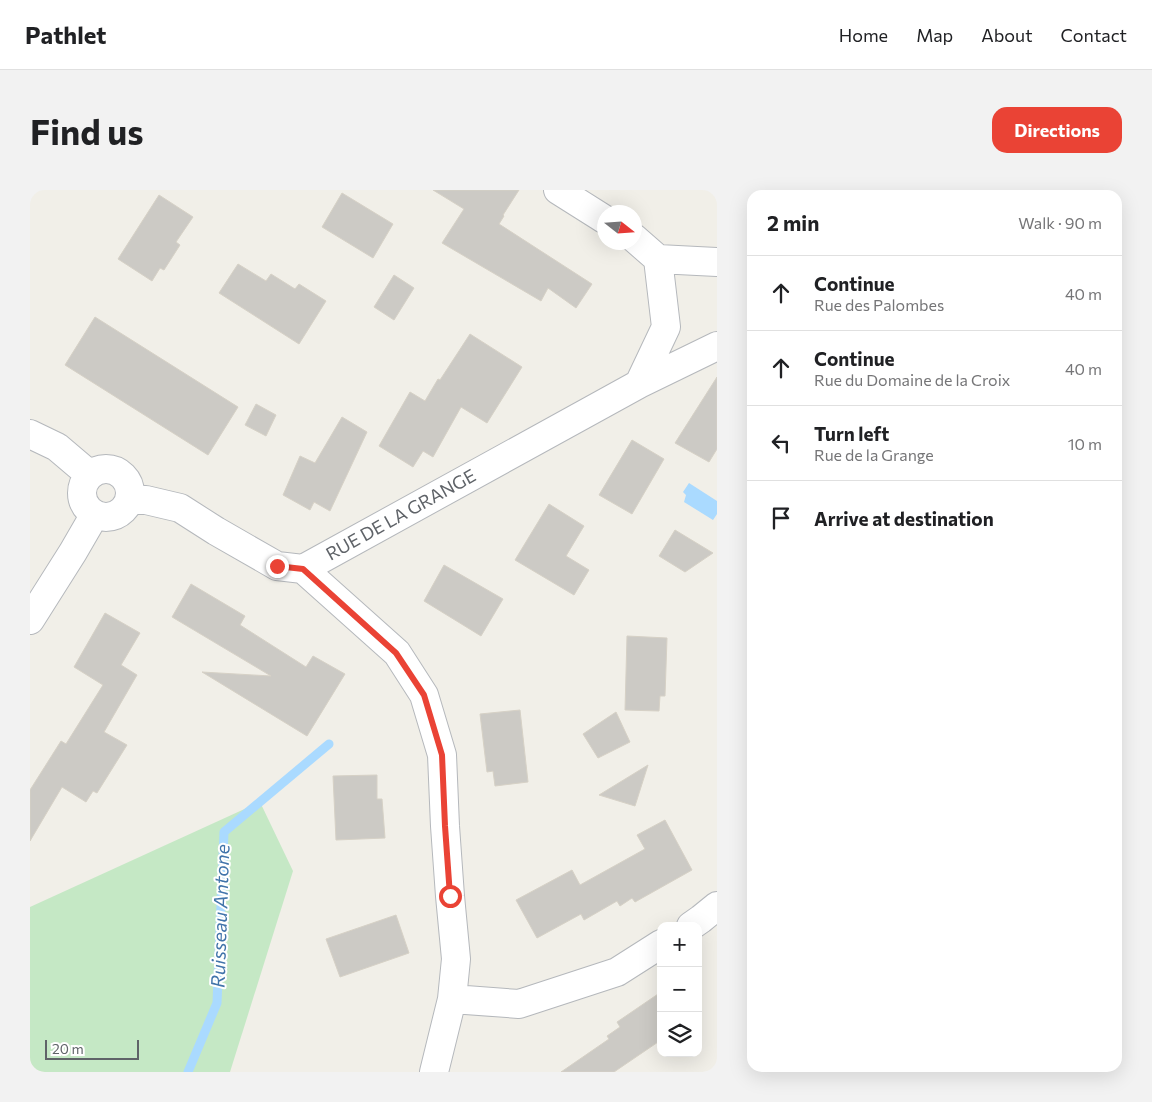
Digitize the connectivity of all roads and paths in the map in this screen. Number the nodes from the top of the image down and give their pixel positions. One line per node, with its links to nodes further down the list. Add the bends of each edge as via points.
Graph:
1 (558, 190): 2 (street)
2 (597, 215)
3 (642, 245): 4 (street)
4 (658, 259): 5 (street); 7 (street, via 666,327)
5 (717, 262)
6 (717, 346): 7 (street, RUE DE LA GRANGE)
7 (639, 384): 12 (street, RUE DE LA GRANGE)
8 (30, 434): 9 (street, via 57,447)
9 (90, 475): 10 (street, via 104,469 120,472 129,485); 11 (street, via 85,481 83,496)
10 (129, 500): 11 (street, via 115,515); 12 (street, via 146,500 180,508 277,566)
11 (95, 514): 13 (street)
12 (303, 569): 17 (street, via 396,653 424,695 442,755 456,959)
13 (30, 620)
14 (717, 906): 15 (street)
15 (697, 922)
16 (657, 947): 17 (street, via 617,972 519,1004)
17 (452, 999): 18 (street)
18 (434, 1072)

